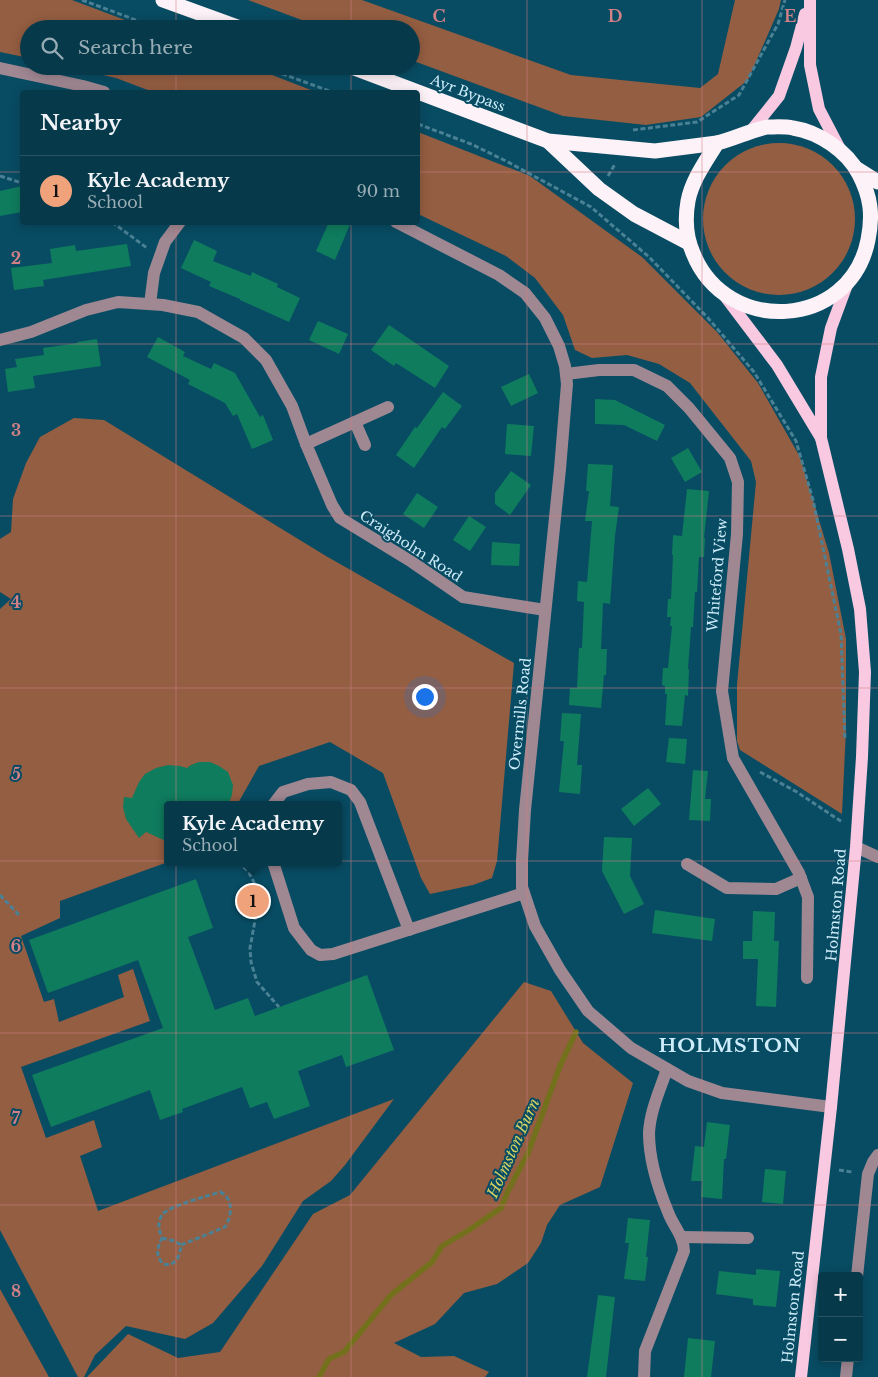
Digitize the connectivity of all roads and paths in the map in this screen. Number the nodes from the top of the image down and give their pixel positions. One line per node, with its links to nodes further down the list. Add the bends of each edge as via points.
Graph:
1 (82, 0): 5 (path)
2 (163, 0): 6 (highway)
3 (784, 0): 19 (path, via 778,24 738,96 697,122 627,131)
4 (810, 0): 16 (main road, via 779,96); 20 (main road, via 810,65 819,109)
5 (136, 20)
6 (219, 20)
7 (0, 68): 8 (street)
8 (20, 72)
9 (32, 75): 12 (street)
10 (286, 75): 13 (path)
11 (373, 75): 14 (highway, Ayr Bypass)
12 (97, 90)
13 (327, 90)
14 (413, 90)
15 (420, 93): 17 (highway, Ayr Bypass)
16 (752, 131): 18 (highway, Ayr Bypass); 20 (highway, Ayr Bypass, via 766,127 795,128 813,133)
17 (548, 141): 19 (highway, Ayr Bypass); 25 (highway, Ayr Bypass)
18 (717, 143): 19 (highway, Ayr Bypass, via 655,151); 29 (highway, via 688,199)
19 (619, 147): 25 (path, via 614,167)
20 (841, 151): 21 (highway, Ayr Bypass)
21 (856, 168): 24 (highway); 30 (highway, via 865,185 870,207)
22 (0, 176): 23 (path)
23 (20, 182)
24 (878, 182)
25 (598, 190): 29 (highway, Ayr Bypass, via 634,214)
26 (116, 225): 31 (path)
27 (178, 225): 31 (street, via 165,242)
28 (402, 225): 36 (street, Overmills Road, via 499,275 525,293 545,318 559,346)
29 (689, 243): 33 (highway, via 698,266)
30 (872, 250): 32 (highway)
31 (160, 257): 34 (street, via 154,273)
32 (849, 280): 33 (highway, via 825,300 790,312 769,312 742,305); 39 (main road, via 831,328 821,378)
33 (724, 294): 39 (main road, via 777,365)
34 (150, 304): 35 (street, Craigholm Road, via 118,302); 40 (street, Craigholm Road, via 198,312 244,338 266,360 292,406)
35 (0, 340)
36 (566, 374): 42 (street, Overmills Road); 51 (street, Whiteford View, via 634,370 667,386 730,458 738,482 737,534 722,691 733,758)
37 (388, 407): 38 (street)
38 (355, 422): 40 (street); 41 (street)
39 (820, 438): 45 (main road, Holmston Road, via 860,609 865,672)
40 (306, 444): 42 (street, Craigholm Road, via 340,518 463,597)
41 (364, 445)
42 (546, 610): 52 (street, Overmills Road, via 525,810)
43 (757, 770): 45 (path, via 798,792)
44 (276, 801): 55 (street, via 283,792 308,784 332,782 351,790 360,802)
45 (857, 833): 46 (main road, Holmston Road)
46 (856, 847): 47 (street); 59 (main road, Holmston Road)
47 (878, 857)
48 (687, 864): 51 (street, via 727,888 776,889)
49 (242, 866): 57 (path, via 257,888 251,962 257,982)
50 (274, 866): 55 (street, via 294,928 311,950 320,955 333,954)
51 (801, 878): 56 (street, Whiteford View, via 808,897)
52 (524, 893): 55 (street); 58 (street, Overmills Road, via 535,926 588,1011 631,1048)
53 (0, 895): 54 (path)
54 (19, 914)
55 (410, 930)
56 (807, 978)
57 (279, 1007)
58 (667, 1069): 59 (street, Overmills Road, via 688,1081 722,1093); 63 (street, via 649,1132 650,1151 659,1190)
59 (831, 1107): 61 (main road, Holmston Road)
60 (878, 1156): 62 (street)
61 (824, 1167): 62 (path); 70 (main road, Holmston Road)
62 (868, 1174): 67 (street)
63 (681, 1237): 65 (street); 69 (street, via 684,1251 645,1351)
64 (162, 1238): 66 (path); 66 (path, via 158,1258 163,1264 174,1263 178,1259); 66 (path, via 159,1223 164,1213 220,1192 224,1194 231,1215 225,1227)
65 (748, 1238)
66 (181, 1245)
67 (857, 1272)
68 (848, 1362): 71 (street)
69 (644, 1377)
70 (801, 1377)
71 (846, 1377)

